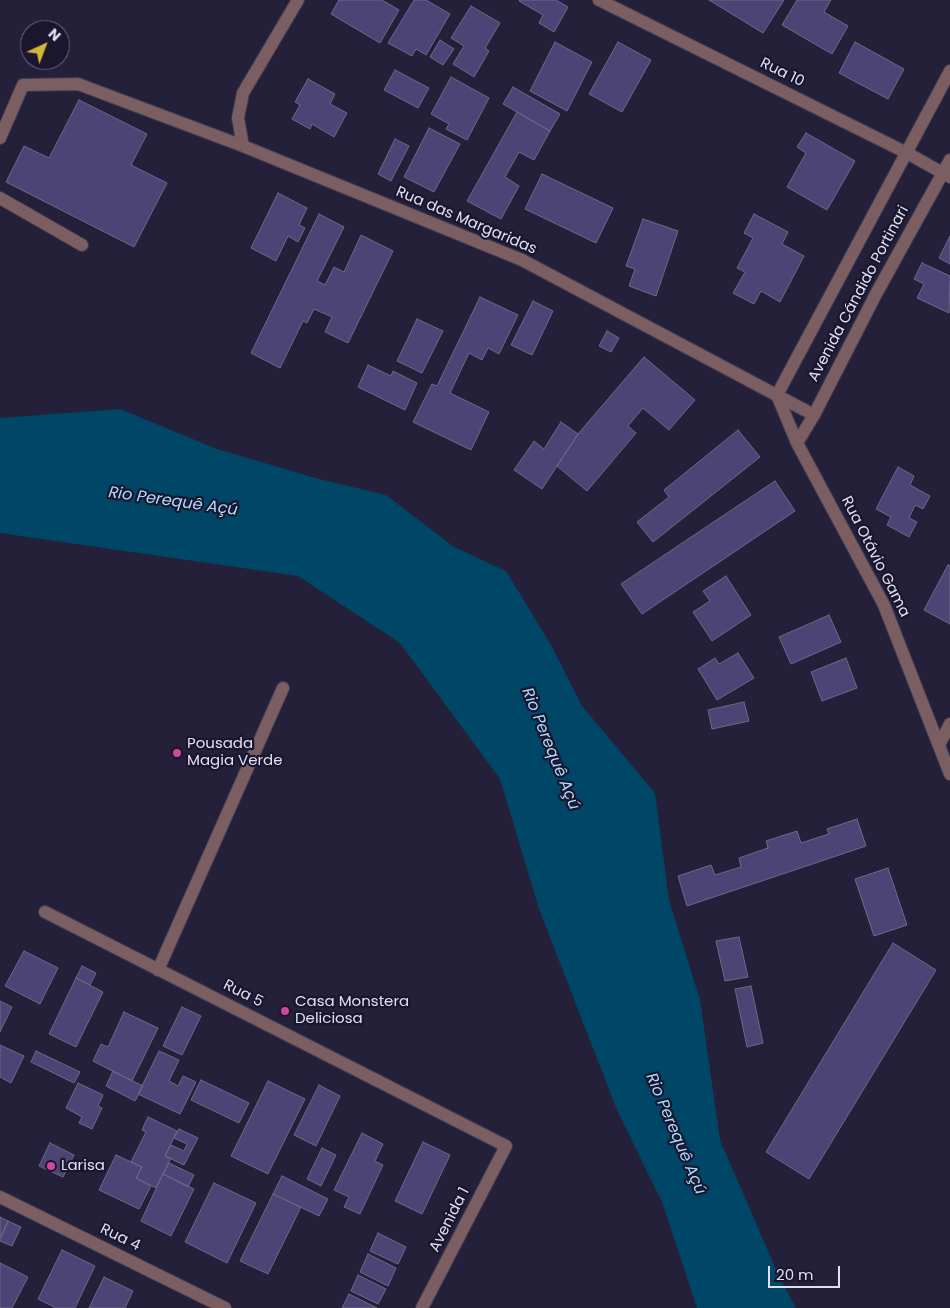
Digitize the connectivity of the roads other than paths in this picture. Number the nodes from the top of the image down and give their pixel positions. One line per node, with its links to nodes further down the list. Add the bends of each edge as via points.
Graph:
1 (298, 0): 5 (street, via 243,93 238,118)
2 (599, 0): 6 (street, Rua 10)
3 (950, 71): 6 (street)
4 (0, 138): 5 (street, Rua das Margaridas, via 23,85 78,84)
5 (243, 146): 11 (street, Rua das Margaridas, via 522,260)
6 (907, 154): 8 (street, Rua 10); 11 (street)
7 (950, 160): 8 (street, Avenida Cándido Portinari)
8 (947, 175): 12 (street, Avenida Cándido Portinari, via 876,294)
9 (0, 198): 10 (street)
10 (82, 245)
11 (777, 395): 12 (street, Rua das Margaridas); 13 (street, Rua Otávio Gama)
12 (814, 414): 13 (street, Avenida Cándido Portinari)
13 (796, 443): 16 (street, Rua Otávio Gama, via 884,605)
14 (282, 688): 19 (street)
15 (950, 724): 16 (street)
16 (939, 745): 17 (street, Rua Otávio Gama)
17 (950, 774)
18 (45, 912): 19 (street, Rua 5)
19 (158, 970): 20 (street, Rua 5)
20 (506, 1146): 23 (street, Avenida 1)
21 (0, 1196): 22 (street, Rua 4)
22 (225, 1308)
23 (422, 1308)

